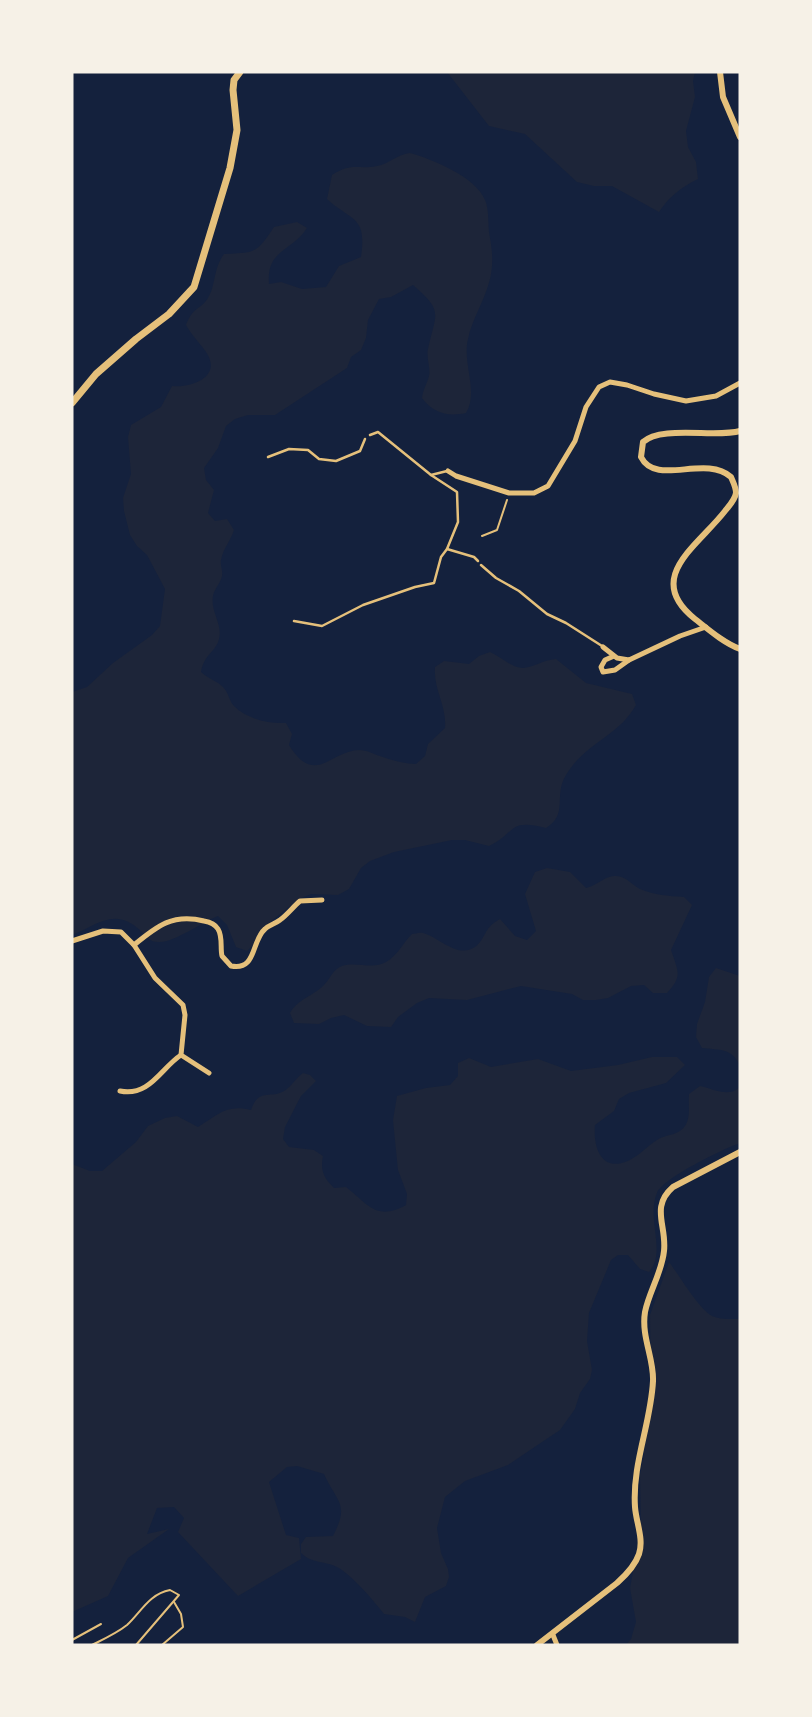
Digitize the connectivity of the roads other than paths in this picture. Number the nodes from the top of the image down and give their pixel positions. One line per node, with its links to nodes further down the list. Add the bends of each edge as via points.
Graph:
1 (240, 72): 5 (main road, via 233,89 237,130 230,168 194,287 169,314 96,374)
2 (720, 72): 3 (street, via 723,97)
3 (740, 137)
4 (740, 383): 10 (street, via 716,396 686,401 627,384 610,382 598,387 548,486 528,494 509,493)
5 (72, 403)
6 (740, 430): 14 (street, via 650,437 641,447 643,462 654,469 715,468 725,472 735,486 733,501 686,554 674,577 678,604)
7 (370, 435): 11 (lane, via 378,432)
8 (365, 439): 9 (lane, via 360,451 335,461 318,458 308,450 289,449)
9 (268, 457)
10 (448, 471): 11 (lane)
11 (431, 475): 12 (lane, via 457,492 458,522)
12 (447, 550): 13 (lane, via 434,583 363,606 323,626); 15 (lane, via 474,557 547,614)
13 (294, 621)
14 (706, 627): 16 (street); 18 (street)
15 (604, 647): 17 (street)
16 (740, 649)
17 (614, 656): 18 (street); 18 (street, via 605,660 603,672)
18 (629, 660)
19 (322, 900): 21 (street, via 300,901 265,929 251,959 241,967 232,966 222,956 217,927 196,919 173,920)
20 (72, 941): 21 (street, via 112,930)
21 (134, 945): 22 (street, via 155,978 183,1005)
22 (181, 1055): 23 (street); 24 (street, via 149,1084 130,1093)
23 (209, 1073)
24 (120, 1091)
25 (740, 1152): 26 (street, via 673,1187 660,1204 664,1254 645,1313 653,1381 635,1483 640,1553 629,1572)
26 (553, 1634): 27 (street); 28 (street)
27 (537, 1645)
28 (556, 1645)

